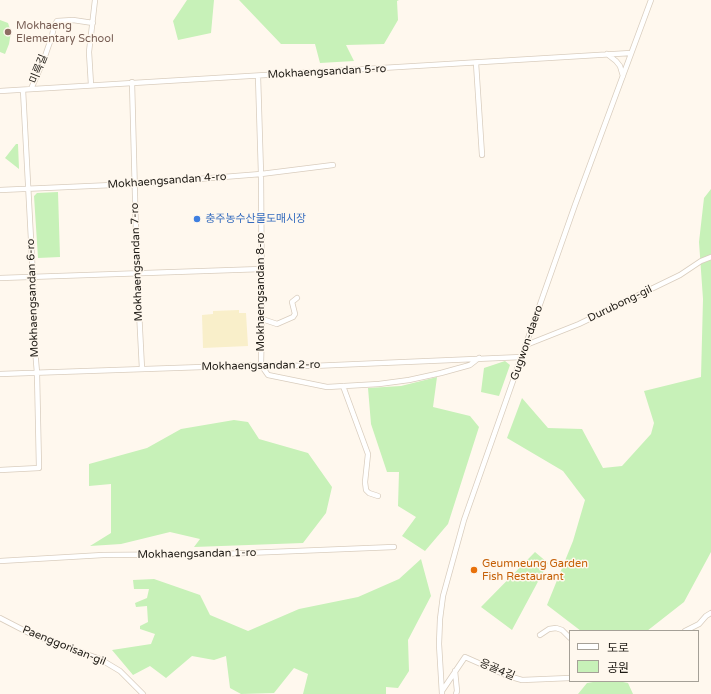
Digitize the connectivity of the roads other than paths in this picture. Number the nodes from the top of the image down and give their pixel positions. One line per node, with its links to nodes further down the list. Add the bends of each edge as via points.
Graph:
1 (95, 0): 3 (street)
2 (651, 0): 4 (street, Gugwon-daero)
3 (93, 24): 10 (street, via 89,52); 11 (street, 미륵길, via 73,20 57,21)
4 (631, 53): 5 (street, Mokhaengsandan 5-ro); 8 (street, Gugwon-daero)
5 (607, 54): 6 (street, Mokhaengsandan 5-ro); 8 (street, via 620,66)
6 (476, 63): 7 (street, Mokhaengsandan 5-ro); 14 (street)
7 (258, 76): 9 (street, Mokhaengsandan 5-ro); 16 (street, Mokhaengsandan 8-ro)
8 (623, 76): 27 (street, Gugwon-daero)
9 (132, 82): 10 (street, Mokhaengsandan 5-ro); 17 (street, Mokhaengsandan 7-ro)
10 (91, 85): 11 (street, Mokhaengsandan 5-ro)
11 (31, 89): 12 (street, Mokhaengsandan 5-ro)
12 (23, 90): 13 (street, Mokhaengsandan 5-ro); 18 (street, Mokhaengsandan 6-ro)
13 (0, 91)
14 (482, 156)
15 (333, 165): 16 (street, Mokhaengsandan 4-ro)
16 (261, 174): 17 (street, Mokhaengsandan 4-ro); 21 (street, Mokhaengsandan 8-ro)
17 (135, 184): 18 (street, Mokhaengsandan 4-ro); 22 (street, Mokhaengsandan 7-ro)
18 (28, 188): 19 (street, Mokhaengsandan 4-ro); 23 (street, Mokhaengsandan 6-ro)
19 (0, 190)
20 (711, 257): 27 (street, Durubong-gil, via 680,275 579,324)
21 (262, 268): 22 (street); 26 (street, Mokhaengsandan 8-ro)
22 (137, 272): 23 (street); 31 (street, Mokhaengsandan 7-ro)
23 (32, 277): 24 (street); 32 (street, Mokhaengsandan 6-ro)
24 (0, 278)
25 (297, 298): 26 (street, via 292,302 295,314 293,317 277,324)
26 (262, 319): 30 (street, Mokhaengsandan 8-ro)
27 (526, 345): 28 (street, Gugwon-daero)
28 (522, 357): 29 (street, Mokhaengsandan 2-ro); 46 (street, Gugwon-daero, via 464,520 443,596 439,644)
29 (479, 358): 30 (street, Mokhaengsandan 2-ro, via 312,366); 34 (street, via 470,365 441,374 379,384)
30 (261, 365): 31 (street, Mokhaengsandan 2-ro); 34 (street, via 268,375 328,387)
31 (142, 369): 32 (street, Mokhaengsandan 2-ro)
32 (37, 373): 33 (street, Mokhaengsandan 2-ro); 35 (street, Mokhaengsandan 6-ro, via 39,468)
33 (0, 374)
34 (343, 386): 36 (street, via 368,454 366,490)
35 (0, 470)
36 (378, 496)
37 (394, 547): 38 (street, Mokhaengsandan 1-ro, via 222,554 103,555)
38 (0, 561)
39 (711, 612): 41 (street, via 699,624)
40 (0, 618): 47 (street, Paenggorisan-gil, via 31,634 100,659 120,671)
41 (687, 630)
42 (540, 635): 43 (street, via 549,628 556,628)
43 (569, 637)
44 (455, 671): 45 (street, 응골4길, via 466,657 522,680); 46 (street, 응골4길); 48 (street, via 458,691)
45 (569, 678)
46 (442, 692)
47 (143, 694)
48 (456, 694)

